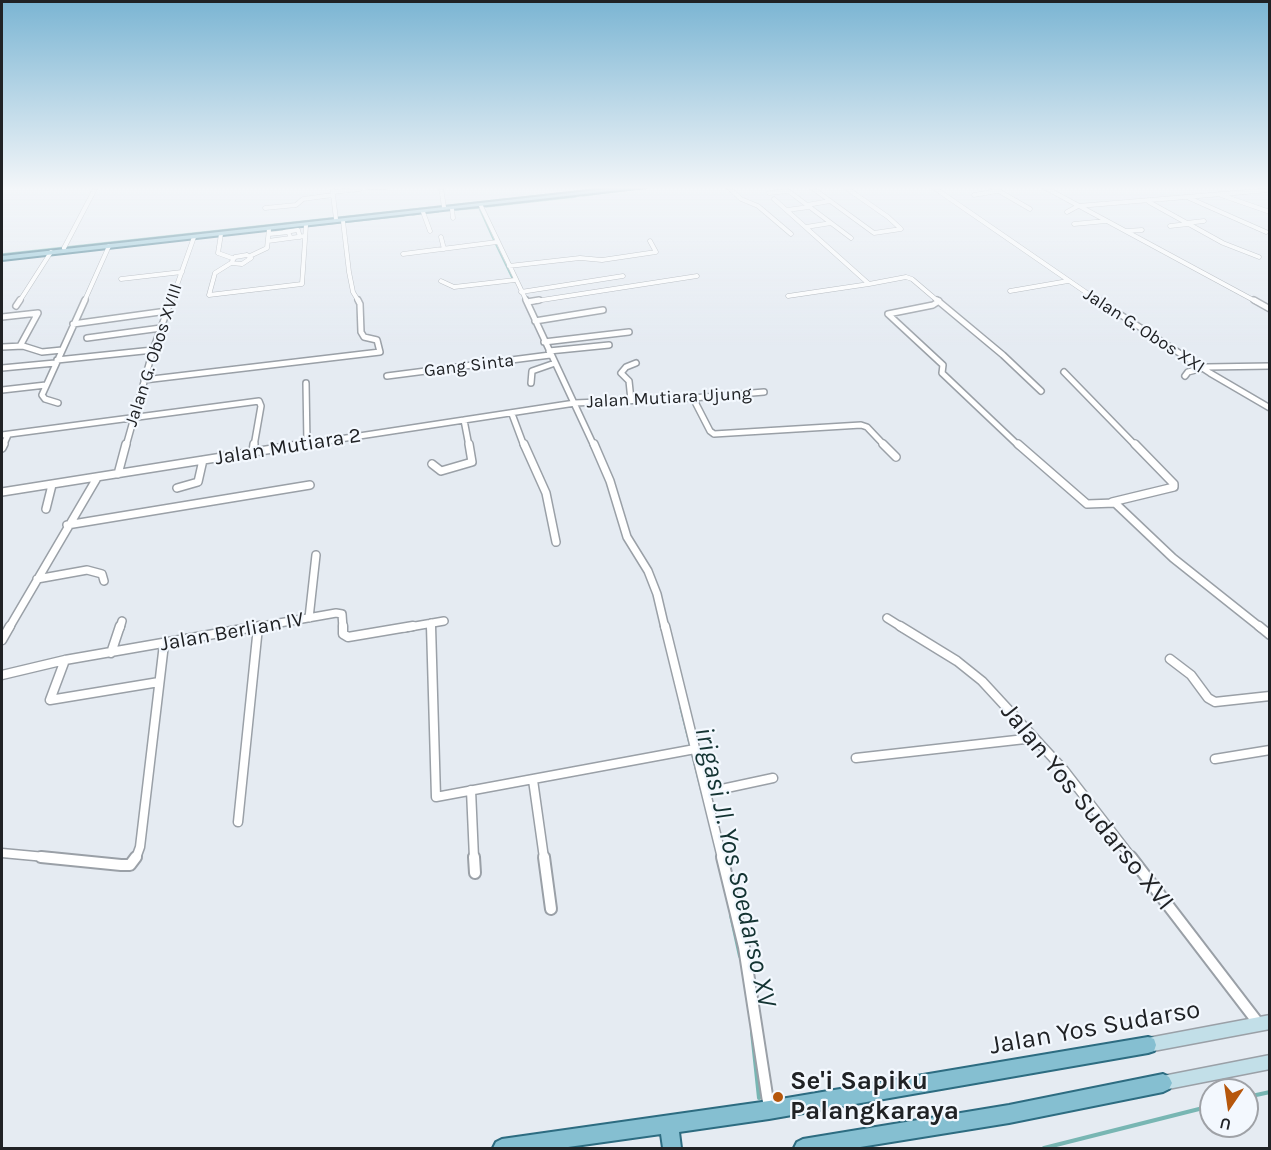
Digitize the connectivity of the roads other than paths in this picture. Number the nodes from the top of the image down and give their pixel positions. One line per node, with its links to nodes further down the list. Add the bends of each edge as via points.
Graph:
1 (68, 241): 17 (street)
2 (139, 241): 17 (main road)
3 (159, 241): 16 (main road)
4 (193, 241): 26 (street, Jalan G. Obos XVIII)
5 (220, 241): 24 (street, via 218,253)
6 (268, 241): 21 (street, via 267,248)
7 (302, 241): 24 (street, via 302,284 208,294 214,273)
8 (344, 241): 65 (street, via 353,291 360,304 361,332 364,337 377,340 380,352)
9 (442, 241): 18 (street)
10 (650, 241): 25 (street, via 656,252)
11 (821, 241): 33 (street)
12 (1009, 241): 32 (street, Jalan G. Obos XXI)
13 (1144, 241): 40 (street)
14 (1219, 241): 23 (street)
15 (498, 242): 18 (street); 25 (street)
16 (109, 246): 19 (main road); 45 (street)
17 (64, 248): 22 (main road)
18 (444, 249): 20 (street)
19 (51, 252): 22 (main road); 39 (street)
20 (402, 254)
21 (250, 256): 24 (street); 24 (street, via 246,263)
22 (2, 257)
23 (1259, 257)
24 (232, 261)
25 (510, 266): 30 (street)
26 (182, 272): 29 (street); 42 (street, Jalan G. Obos XVIII)
27 (622, 276): 35 (street)
28 (697, 276): 38 (street)
29 (121, 279)
30 (515, 280): 31 (street, via 454,287); 35 (street)
31 (441, 281)
32 (1068, 281): 34 (street); 61 (street, Jalan G. Obos XXI)
33 (869, 284): 36 (street); 37 (street, via 910,278)
34 (1010, 291)
35 (521, 292): 38 (street)
36 (788, 296)
37 (939, 301): 70 (street); 93 (street, via 888,314 943,365 942,374 1051,474 1087,504)
38 (527, 302): 44 (street)
39 (16, 306)
40 (1269, 309)
41 (603, 310): 44 (street)
42 (167, 311): 45 (street); 46 (street, Jalan G. Obos XVIII)
43 (2, 317): 51 (street, via 38,313)
44 (535, 321): 49 (street)
45 (73, 324): 53 (street)
46 (161, 328): 48 (street); 54 (street, Jalan G. Obos XVIII)
47 (629, 332): 49 (street)
48 (87, 338)
49 (544, 342): 55 (street)
50 (609, 345): 55 (street, Gang Sinta)
51 (20, 346): 52 (street); 53 (street, via 42,352)
52 (2, 347)
53 (63, 348): 56 (street)
54 (153, 350): 56 (street); 65 (street, Jalan G. Obos XVIII)
55 (550, 353): 57 (street); 63 (street, Gang Sinta)
56 (56, 362): 60 (street); 68 (street)
57 (555, 363): 67 (street, via 532,371); 75 (street)
58 (636, 363): 73 (street, via 621,373 629,381)
59 (1269, 366): 61 (street)
60 (2, 368)
61 (1202, 368): 64 (street); 76 (street, Jalan G. Obos XXI)
62 (1064, 372): 93 (street, via 1174,484)
63 (387, 376)
64 (1185, 376)
65 (144, 380): 78 (street, Jalan G. Obos XVIII)
66 (306, 383): 81 (street)
67 (531, 383)
68 (46, 385): 69 (street); 74 (street, via 43,397)
69 (2, 390)
70 (1041, 391)
71 (764, 392): 72 (street, Jalan Mutiara Ujung)
72 (693, 398): 73 (street, Jalan Mutiara Ujung); 84 (street, via 715,435 861,424)
73 (631, 400): 75 (street, Jalan Mutiara Ujung)
74 (58, 403)
75 (575, 403): 77 (street, Jalan Mutiara 2); 116 (street, via 610,481 627,537 652,579)
76 (1269, 408)
77 (512, 414): 79 (street, Jalan Mutiara 2); 96 (street, via 546,493)
78 (133, 418): 80 (street); 83 (street, via 259,401); 87 (street, Jalan G. Obos XVIII)
79 (464, 420): 81 (street, Jalan Mutiara 2); 86 (street, via 472,462 441,471)
80 (5, 435): 82 (street)
81 (307, 444): 83 (street, Jalan Mutiara 2)
82 (2, 448)
83 (253, 452): 85 (street, Jalan Mutiara 2)
84 (896, 457)
85 (203, 460): 87 (street, Jalan Mutiara 2); 91 (street, via 198,482)
86 (432, 464)
87 (118, 474): 88 (street, Jalan Mutiara 2)
88 (97, 478): 89 (street, Jalan Mutiara 2); 95 (street)
89 (52, 485): 92 (street, Jalan Mutiara 2); 94 (street)
90 (310, 485): 95 (street)
91 (177, 488)
92 (2, 492)
93 (1112, 502): 106 (street, via 1173,558)
94 (46, 509)
95 (67, 525): 98 (street)
96 (556, 542)
97 (316, 555): 100 (street)
98 (37, 579): 99 (street, via 87,570 102,574); 107 (street)
99 (104, 582)
100 (309, 618): 104 (street, Jalan Berlian IV, via 342,614 344,634 348,637); 105 (street, Jalan Berlian IV)
101 (888, 618): 115 (street, Jalan Yos Sudarso XVI, via 970,670)
102 (122, 621): 109 (street)
103 (444, 621): 104 (street, Jalan Berlian IV)
104 (431, 623): 122 (street, via 436,797)
105 (258, 627): 108 (street, Jalan Berlian IV); 124 (street)
106 (1269, 635)
107 (2, 640)
108 (164, 644): 109 (street, Jalan Berlian IV); 113 (street)
109 (111, 652): 111 (street, Jalan Berlian IV)
110 (1170, 659): 114 (street, via 1215,702)
111 (65, 660): 112 (street, Jalan Berlian IV); 113 (street, via 50,700)
112 (2, 675)
113 (159, 681): 125 (street, via 141,847 135,861 121,865)
114 (1269, 696)
115 (1035, 738): 118 (street); 128 (street, Jalan Yos Sudarso XVI)
116 (695, 749): 121 (street); 123 (street)
117 (1269, 750): 119 (street)
118 (856, 758)
119 (1215, 759)
120 (773, 778): 123 (street)
121 (533, 780): 122 (street); 127 (street)
122 (471, 790): 126 (street)
123 (708, 792): 132 (street)
124 (238, 822)
125 (2, 853)
126 (475, 873)
127 (552, 909)
128 (1264, 1023): 129 (main road, Jalan Yos Sudarso)
129 (1148, 1045): 132 (main road, Jalan Yos Sudarso)
130 (1269, 1062): 131 (main road)
131 (1163, 1083): 136 (main road)
132 (776, 1105): 133 (main road, Jalan Yos Sudarso)
133 (669, 1124): 134 (main road, Jalan Yos Sudarso); 135 (main road)
134 (502, 1149)
135 (672, 1149)
136 (803, 1149)

